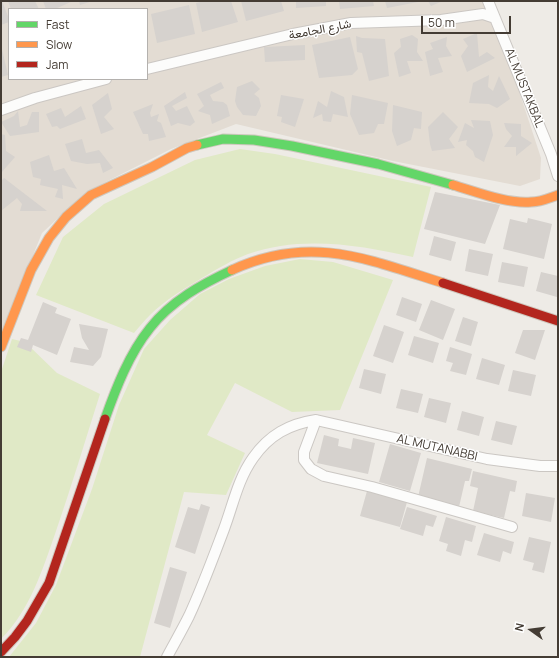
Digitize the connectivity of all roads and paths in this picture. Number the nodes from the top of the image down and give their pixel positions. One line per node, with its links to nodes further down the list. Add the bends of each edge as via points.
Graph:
1 (488, 1): 2 (street, AL MUSTAKBAL)
2 (495, 18): 3 (street, شارع الجامعة, via 483,14 441,20 351,23 293,34); 6 (street, AL MUSTAKBAL)
3 (148, 69)
4 (102, 80): 5 (street)
5 (1, 110)
6 (558, 176)
7 (558, 195): 9 (street, via 538,203 506,200 378,164 254,140 223,139 187,148 91,195 66,217 49,238 31,270)
8 (558, 321): 13 (street, via 370,260 331,253 282,253 225,273 199,286 157,319 130,360 111,402 48,585 31,615 11,643)
9 (1, 347)
10 (316, 420): 11 (street, AL MUTANABBI, via 487,459); 12 (street, via 304,452 304,460 312,469 324,476); 14 (street, via 301,422 279,432 264,444 244,471 225,527 188,617)
11 (558, 466)
12 (512, 527)
13 (1, 652)
14 (167, 657)

